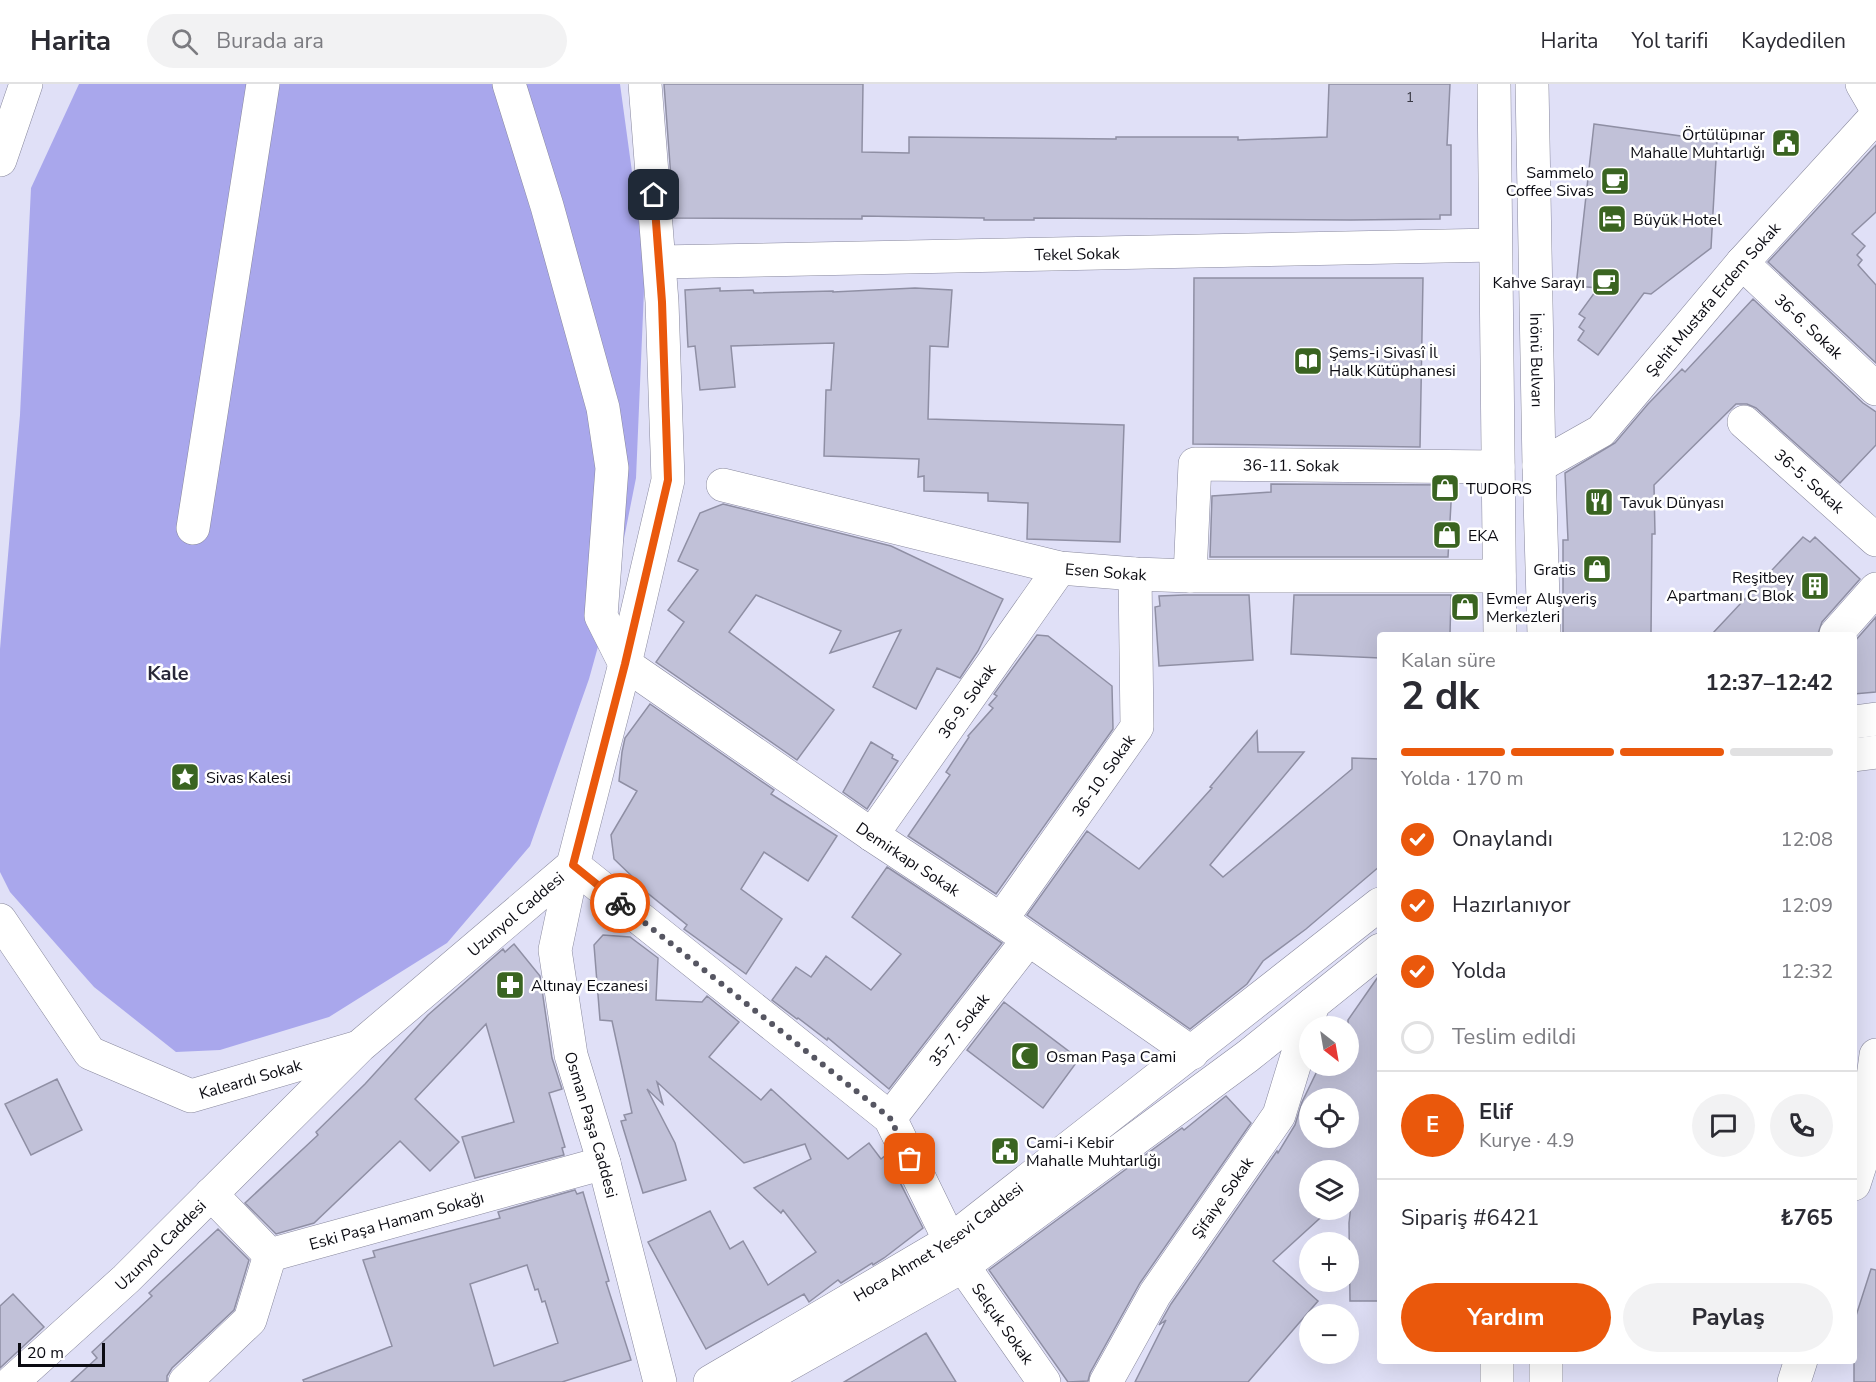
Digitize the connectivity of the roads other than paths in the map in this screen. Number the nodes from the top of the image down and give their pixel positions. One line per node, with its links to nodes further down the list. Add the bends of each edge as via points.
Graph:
1 (26, 84): 10 (street)
2 (263, 84): 19 (street)
3 (509, 84): 29 (street, via 603,408 612,468 601,616)
4 (645, 84): 12 (street, Uzunyol Caddesi)
5 (1494, 84): 11 (street)
6 (1532, 84): 16 (street, İnönü Bulvarı)
7 (1862, 84): 8 (street)
8 (1876, 108)
9 (1876, 116): 13 (street, Şehit Mustafa Erdem Sokak)
10 (0, 160)
11 (1495, 245): 12 (street, Tekel Sokak); 17 (street)
12 (660, 262): 29 (street, Uzunyol Caddesi, via 668,480)
13 (1742, 263): 14 (street, 36-6. Sokak); 16 (street, Şehit Mustafa Erdem Sokak, via 1601,431)
14 (1876, 389)
15 (1744, 422): 20 (street, 36-5. Sokak)
16 (1539, 466): 27 (street, İnönü Bulvarı)
17 (1498, 467): 23 (street, 36-11. Sokak, via 1196,464); 24 (street)
18 (723, 485): 21 (street, Esen Sokak)
19 (193, 528)
20 (1876, 540)
21 (1060, 568): 22 (street, Esen Sokak); 34 (street, 36-9. Sokak)
22 (1135, 574): 23 (street, Esen Sokak); 38 (street, 36-10. Sokak, via 1137,727)
23 (1190, 576): 24 (street, Esen Sokak)
24 (1499, 576): 26 (street)
25 (1876, 589): 28 (street)
26 (1500, 632)
27 (1544, 632)
28 (1838, 632)
29 (625, 664): 34 (street, Demirkapı Sokak); 35 (street, Uzunyol Caddesi)
30 (1876, 719): 31 (street)
31 (1857, 722)
32 (1876, 752): 33 (street)
33 (1857, 755)
34 (872, 836): 38 (street, Demirkapı Sokak)
35 (573, 865): 42 (street, Uzunyol Caddesi); 45 (street); 46 (street, Osman Paşa Caddesi, via 555,950 571,1055)
36 (1377, 906): 43 (street, Hoca Ahmet Yesevi Caddesi)
37 (0, 920): 42 (street, Kaleardı Sokak, via 90,1053 191,1096)
38 (1001, 920): 39 (street, Demirkapı Sokak)
39 (1028, 940): 43 (street, Demirkapı Sokak); 45 (street, 35-7. Sokak)
40 (1377, 952): 41 (street, Hoca Ahmet Yesevi Caddesi)
41 (1313, 1004): 49 (street, Hoca Ahmet Yesevi Caddesi, via 1248,1056); 60 (street, Şifaiye Sokak, via 1279,1116 1155,1294)
42 (360, 1046): 48 (street, Uzunyol Caddesi)
43 (1192, 1053): 49 (street, Hoca Ahmet Yesevi Caddesi)
44 (1876, 1054): 47 (street)
45 (890, 1118): 49 (street, Selçuk Sokak)
46 (604, 1163): 50 (street, Eski Paşa Hamam Sokağı); 56 (street, Osman Paşa Caddesi)
47 (1864, 1170)
48 (211, 1194): 50 (street); 54 (street, Uzunyol Caddesi, via 126,1280)
49 (956, 1254): 57 (street, Hoca Ahmet Yesevi Caddesi); 58 (street, Hoca Ahmet Yesevi Caddesi); 59 (street, Selçuk Sokak)
50 (270, 1255): 55 (street, via 250,1320)
51 (1497, 1364): 61 (street)
52 (1546, 1364): 62 (street)
53 (1800, 1364): 63 (street)
54 (12, 1382)
55 (185, 1382)
56 (660, 1382)
57 (710, 1382)
58 (757, 1382)
59 (1044, 1382)
60 (1106, 1382)
61 (1497, 1382)
62 (1546, 1382)
63 (1794, 1382)

